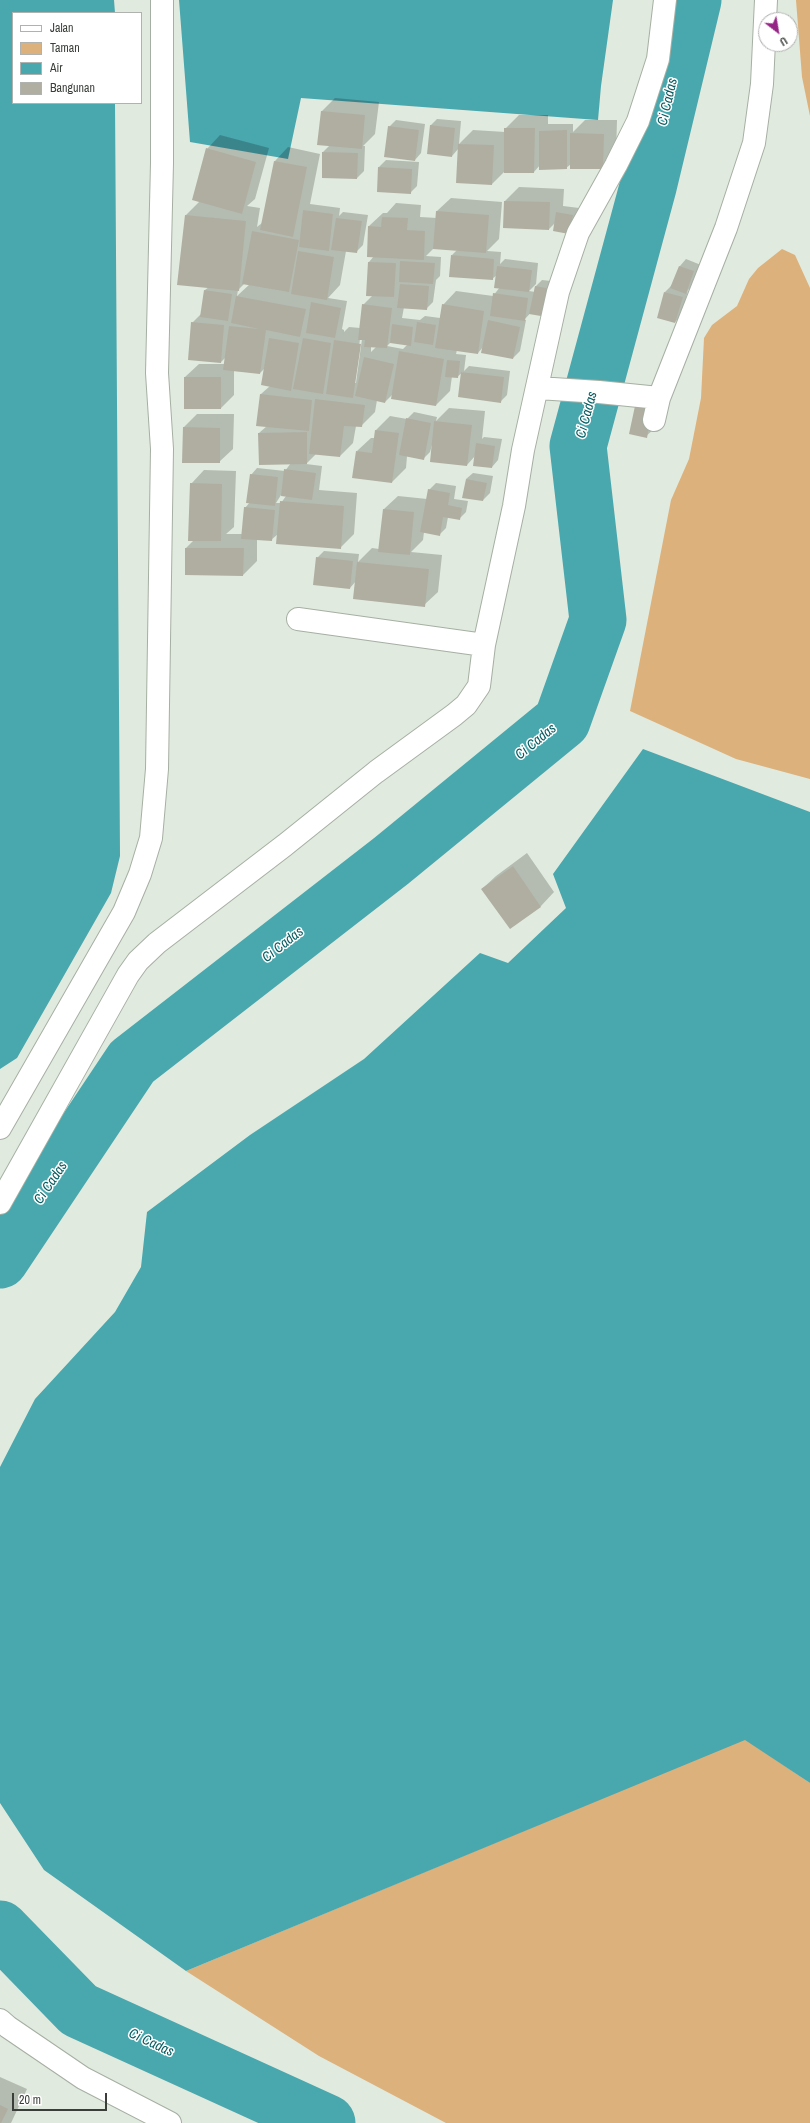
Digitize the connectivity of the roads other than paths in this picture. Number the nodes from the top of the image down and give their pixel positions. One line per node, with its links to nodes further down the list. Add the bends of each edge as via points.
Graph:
1 (162, 0): 9 (street, via 162,163 157,373 162,449 157,769 151,838 140,874 124,912)
2 (665, 0): 4 (street, via 658,59 638,122 578,233 558,292)
3 (766, 0): 5 (street, via 762,84 754,143 726,228)
4 (538, 388): 5 (street); 8 (street)
5 (659, 398): 6 (street)
6 (654, 420)
7 (298, 619): 8 (street)
8 (484, 645): 10 (street, via 479,686 466,705 376,772 157,943 138,961)
9 (0, 1128)
10 (0, 1203)
11 (0, 2020): 12 (street, via 83,2078)
12 (170, 2123)

